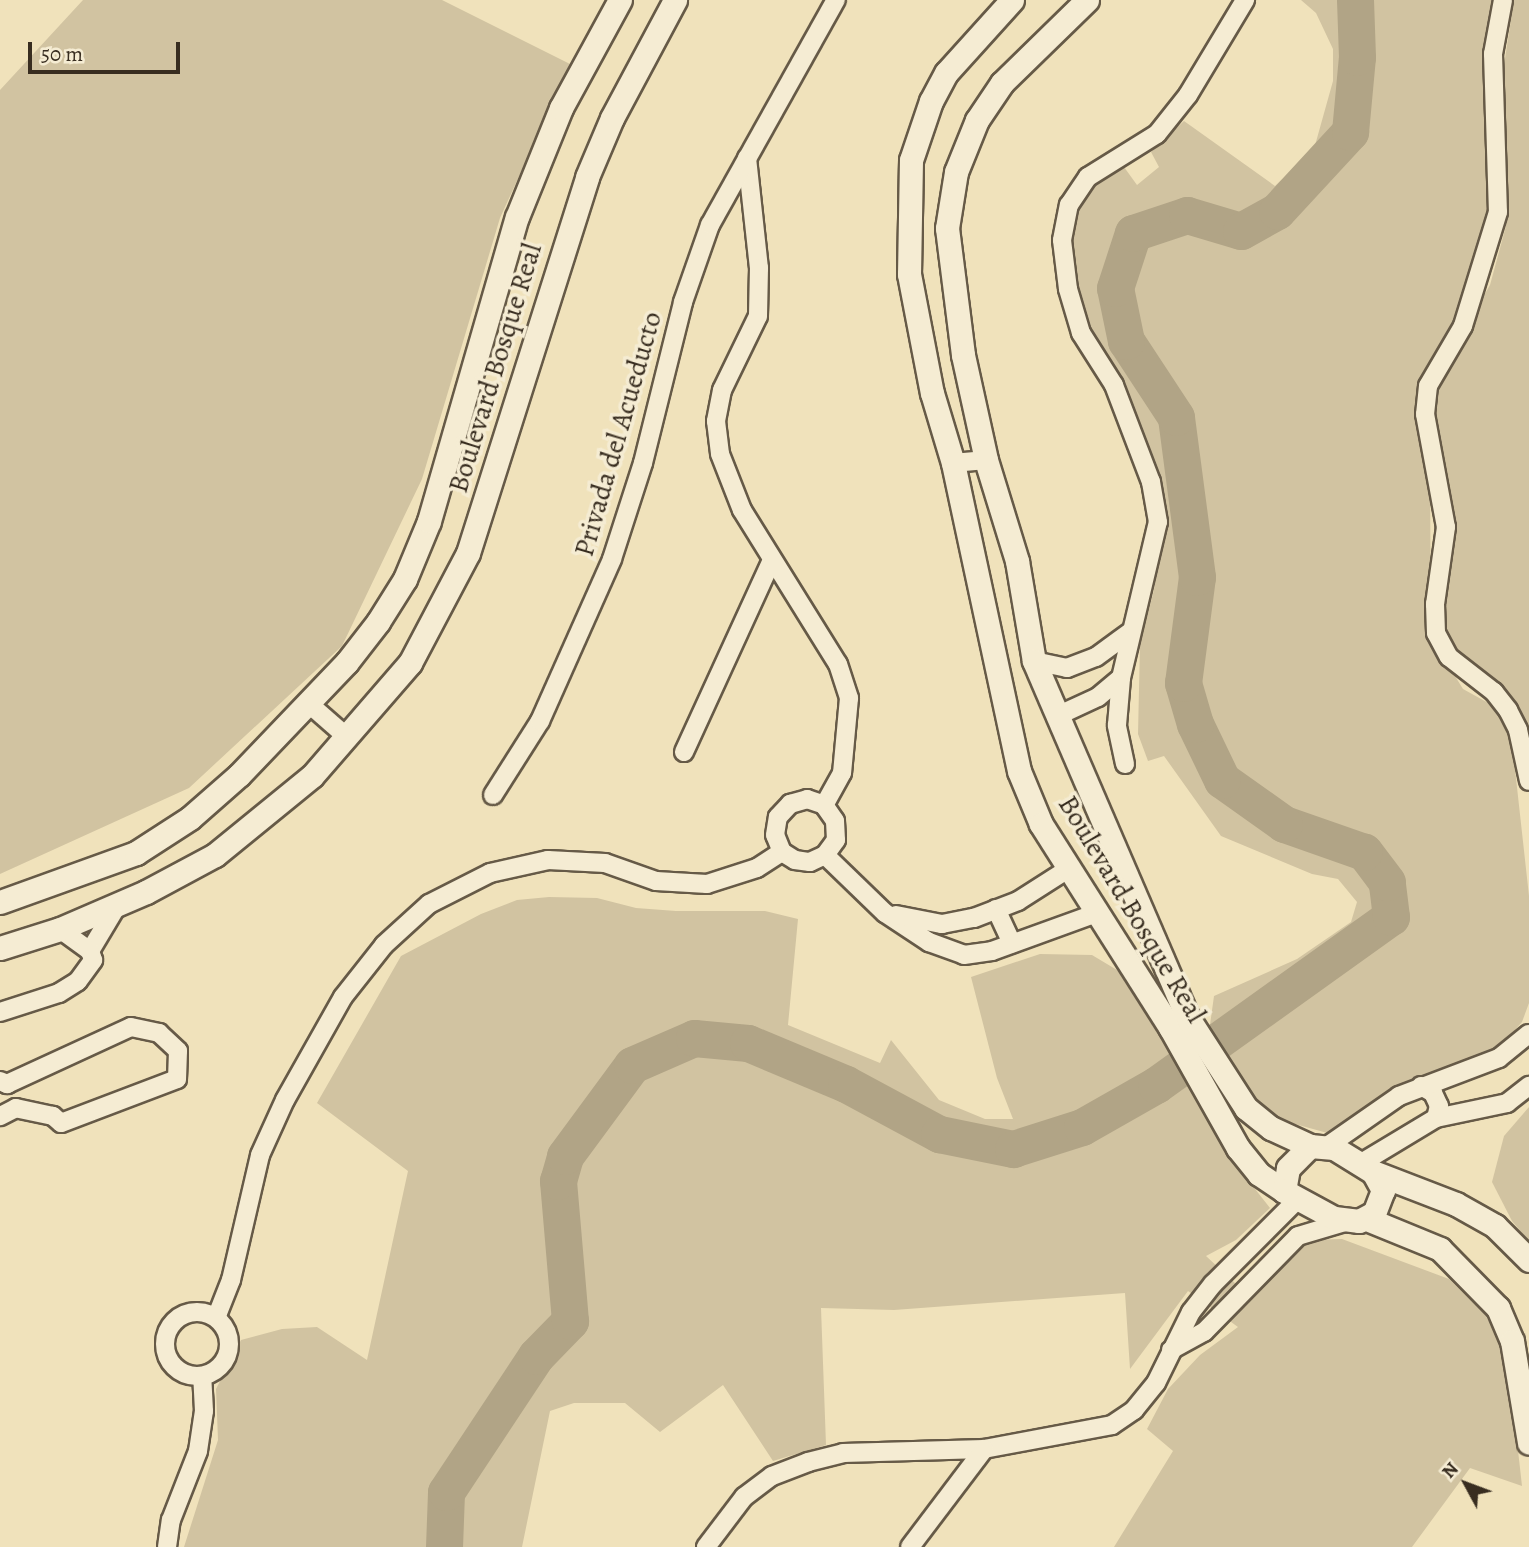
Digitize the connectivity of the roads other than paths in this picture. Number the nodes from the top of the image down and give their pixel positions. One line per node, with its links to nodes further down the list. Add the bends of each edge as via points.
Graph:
1 (620, 0): 15 (street, Boulevard Bosque Real, via 561,108 517,217 418,550 378,622)
2 (675, 0): 17 (street, Boulevard Bosque Real, via 612,118 587,177 468,553 410,663)
3 (836, 0): 8 (street, Privada del Acueducto)
4 (1012, 0): 10 (street, Boulevard Bosque Real, via 946,73 911,160 909,274 932,393)
5 (1087, 0): 9 (street, Boulevard Bosque Real, via 1002,83 977,120 956,172 947,228 952,284)
6 (1245, 0): 12 (street, via 1188,95 1157,134 1088,177 1069,205 1062,240 1068,289 1081,333 1114,385 1152,482 1158,522)
7 (1503, 0): 20 (street, via 1493,54 1498,212 1463,326 1428,386 1425,414 1446,527 1435,604 1436,633 1449,657 1494,692 1508,710 1518,730)
8 (747, 158): 11 (street, via 759,268 758,316 722,390 716,421 720,454 742,510); 21 (street, Privada del Acueducto, via 710,225 683,302 643,463 612,559 540,721)
9 (986, 460): 10 (street); 13 (street, Boulevard Bosque Real, via 1017,561)
10 (953, 463): 25 (street, Boulevard Bosque Real, via 1019,771 1041,824)
11 (772, 560): 18 (street); 22 (street, via 838,664 849,698 842,773)
12 (1130, 632): 13 (street, via 1096,657 1067,668); 14 (street)
13 (1034, 661): 16 (street, Boulevard Bosque Real)
14 (1121, 678): 16 (street, via 1098,697); 19 (street, via 1117,725)
15 (308, 703): 17 (street); 26 (street, Boulevard Bosque Real, via 190,818 136,853)
16 (1057, 716): 36 (street, Boulevard Bosque Real)
17 (348, 738): 27 (street, Boulevard Bosque Real, via 274,811 215,855)
18 (684, 752)
19 (1125, 764)
20 (1529, 781)
21 (493, 795)
22 (824, 806): 23 (street, via 807,800 790,804 778,817 775,835); 24 (street, via 835,821 835,840)
23 (782, 852): 24 (street, via 802,861); 49 (street, via 757,868 707,884 656,881 605,863 548,860 490,873 429,904 384,945 343,997 285,1100 260,1155 232,1280)
24 (825, 855): 29 (street)
25 (1068, 869): 28 (street); 30 (street, Boulevard Bosque Real)
26 (0, 902)
27 (118, 904): 31 (street, Boulevard Bosque Real); 34 (street)
28 (996, 909): 29 (street, via 942,924); 32 (street)
29 (885, 913): 32 (street, via 929,942 964,955)
30 (1094, 914): 32 (street); 36 (street, Boulevard Bosque Real)
31 (60, 929): 33 (street, Boulevard Bosque Real); 34 (street)
32 (1012, 944)
33 (0, 948)
34 (90, 951): 35 (street, via 93,960 78,981)
35 (0, 1012)
36 (1179, 1022): 41 (street, Boulevard Bosque Real)
37 (1529, 1034): 39 (street, via 1499,1058)
38 (0, 1081): 42 (street, via 7,1084 131,1027 159,1033 178,1051 177,1079 61,1123 52,1116 16,1108)
39 (1420, 1086): 43 (street, via 1433,1093 1439,1106); 44 (street)
40 (1529, 1086): 43 (street, via 1507,1103)
41 (1235, 1113): 44 (street, Boulevard Bosque Real); 46 (street, Boulevard Bosque Real, via 1245,1157 1259,1174)
42 (0, 1116)
43 (1436, 1118): 45 (street)
44 (1318, 1147): 45 (street, Boulevard Bosque Real); 46 (street, via 1288,1168)
45 (1368, 1167): 47 (street, via 1383,1197); 48 (street, via 1456,1204 1494,1226)
46 (1290, 1196): 47 (street, Boulevard Bosque Real); 50 (street, via 1213,1284)
47 (1359, 1219): 50 (street, via 1298,1236 1204,1332); 52 (street, via 1440,1249 1498,1308 1512,1342)
48 (1529, 1260)
49 (216, 1318): 51 (street, via 228,1335 227,1357 221,1366); 51 (street, via 186,1314 166,1337 173,1366)
50 (1171, 1350): 53 (street, via 1156,1383 1134,1410 1112,1425)
51 (201, 1376): 54 (street, via 204,1411 198,1451 172,1520)
52 (1529, 1443)
53 (984, 1449): 55 (street, via 843,1453 808,1462 772,1476 744,1497); 56 (street)
54 (167, 1547)
55 (706, 1547)
56 (910, 1547)

